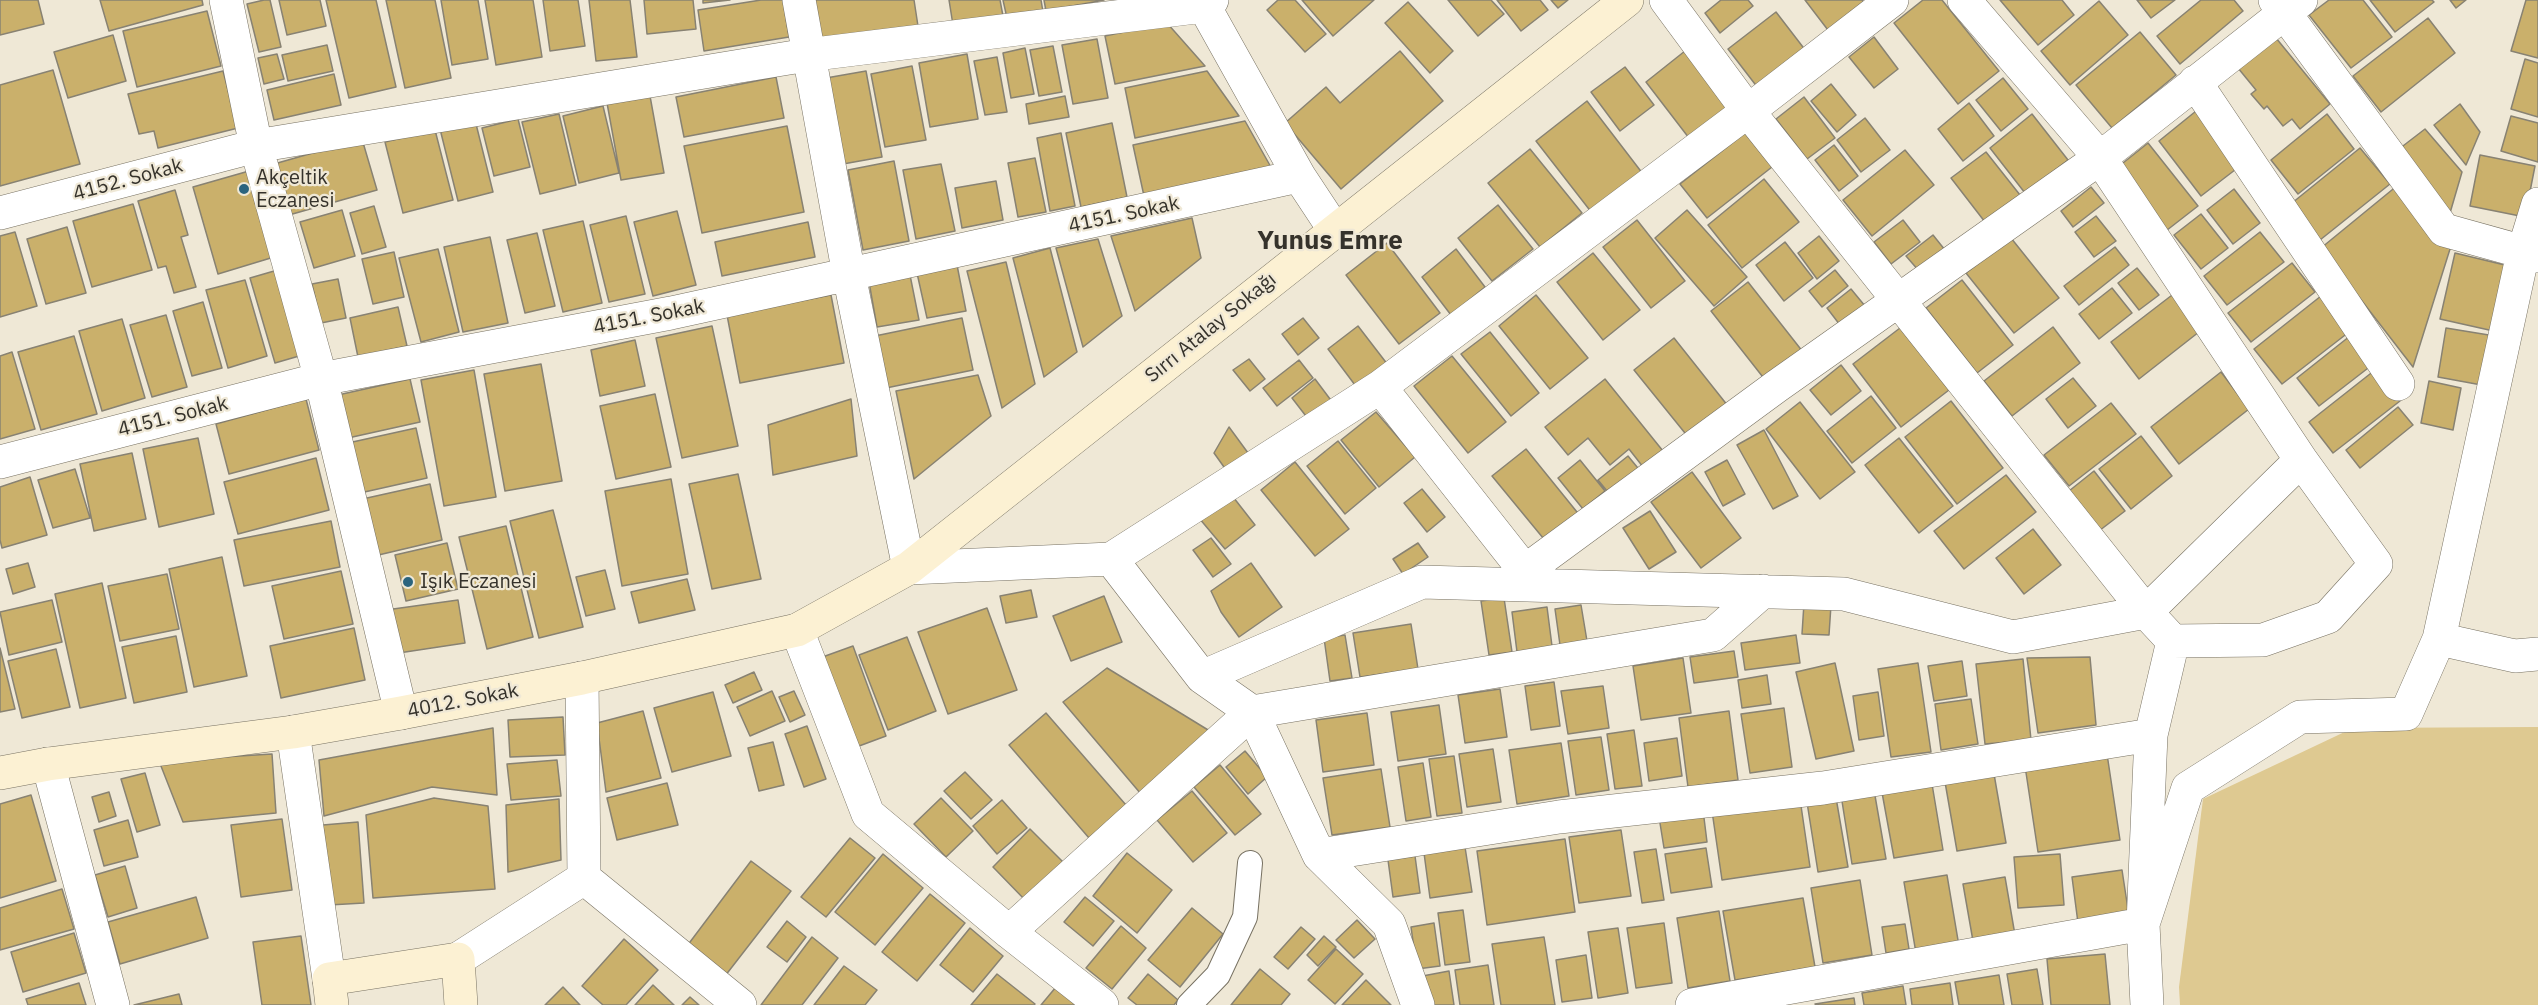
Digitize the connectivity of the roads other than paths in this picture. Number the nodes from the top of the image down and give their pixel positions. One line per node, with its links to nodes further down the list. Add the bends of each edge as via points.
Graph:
1 (226, 0): 12 (street)
2 (799, 0): 9 (street)
3 (1627, 0): 17 (main road, Sırrı Atalay Sokağı)
4 (1666, 0): 11 (street)
5 (1892, 0): 11 (street)
6 (1964, 0): 13 (street)
7 (1208, 3): 9 (street, 4152. Sokak); 14 (street)
8 (2287, 4): 10 (street); 18 (street, via 2444,230)
9 (807, 55): 12 (street, 4152. Sokak); 19 (street)
10 (2195, 82): 13 (street); 22 (street)
11 (1748, 111): 20 (street); 23 (street)
12 (255, 146): 16 (street, 4152. Sokak); 21 (street)
13 (2100, 158): 20 (street); 24 (street)
14 (1299, 176): 17 (street); 19 (street, 4151. Sokak)
15 (2538, 204): 18 (street)
16 (0, 213)
17 (1334, 229): 27 (main road, Sırrı Atalay Sokağı)
18 (2531, 254): 31 (street)
19 (849, 276): 21 (street, 4151. Sokak); 27 (street)
20 (1897, 300): 23 (street, via 1525,571); 29 (street)
21 (321, 379): 25 (street, 4151. Sokak); 37 (street)
22 (2398, 384)
23 (1380, 387): 26 (street)
24 (2301, 460): 29 (street); 32 (street, via 2376,564 2328,617 2263,640)
25 (0, 462)
26 (1111, 559): 27 (street); 34 (street)
27 (909, 568): 30 (main road, 4012. Sokak)
28 (1764, 591): 29 (street, via 1844,594 2013,637); 34 (street, via 1422,582); 36 (street, via 1713,634)
29 (2146, 612): 32 (street)
30 (797, 630): 35 (main road, 4012. Sokak); 46 (street, via 868,814)
31 (2439, 639): 33 (street, via 2515,656); 45 (street, via 2406,714 2300,717 2188,788)
32 (2173, 641): 39 (street)
33 (2538, 654)
34 (1202, 677): 36 (street)
35 (582, 678): 37 (main road, 4012. Sokak); 44 (street)
36 (1252, 712): 42 (street); 46 (street)
37 (401, 713): 38 (main road, 4012. Sokak)
38 (293, 732): 40 (main road, 4012. Sokak); 48 (street)
39 (2151, 735): 42 (street, via 1823,788 1558,817); 45 (street)
40 (48, 764): 41 (main road, 4012. Sokak); 49 (street)
41 (0, 773)
42 (1319, 855): 54 (street, via 1389,924)
43 (1250, 863): 53 (lane, via 1245,917 1218,975)
44 (584, 878): 47 (street); 51 (street)
45 (2143, 924): 55 (street); 56 (street)
46 (1008, 932): 52 (street)
47 (458, 960): 48 (main road); 50 (main road)
48 (330, 992)
49 (113, 1005)
50 (461, 1005)
51 (740, 1005)
52 (1102, 1005)
53 (1189, 1005)
54 (1418, 1005)
55 (1692, 1005)
56 (2147, 1005)

